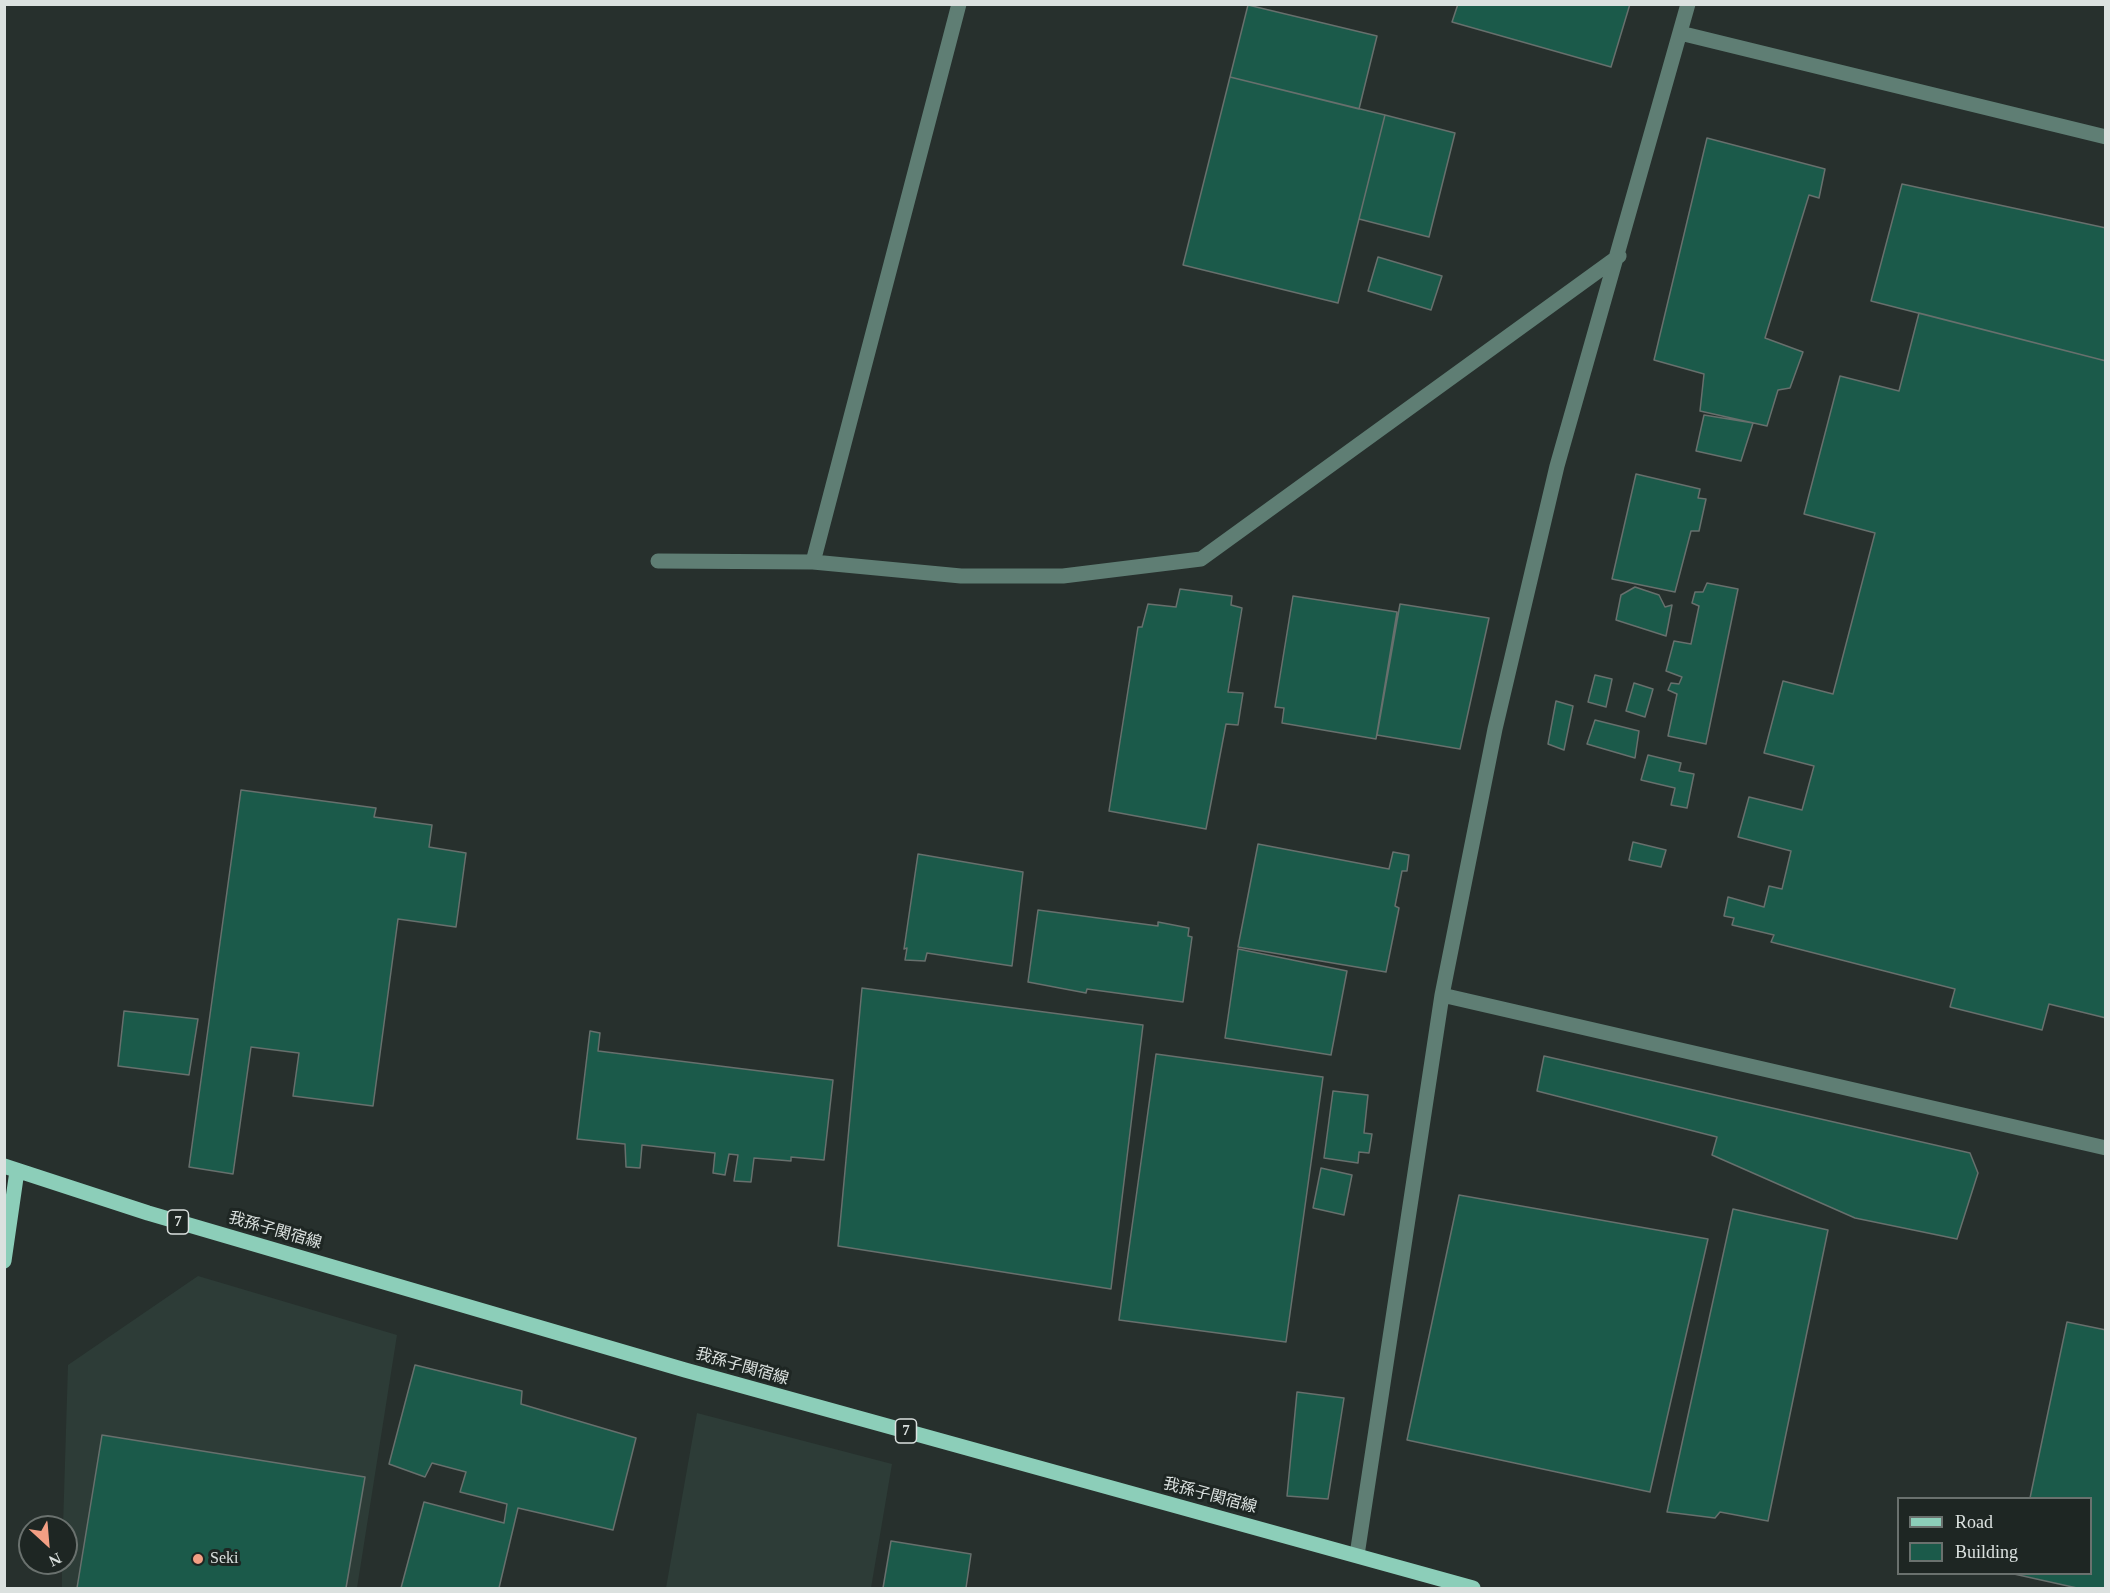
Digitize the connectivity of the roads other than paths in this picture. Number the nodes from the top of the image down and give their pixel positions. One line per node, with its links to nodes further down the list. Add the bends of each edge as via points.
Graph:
1 (959, 4): 7 (street)
2 (1688, 4): 3 (street)
3 (1680, 33): 4 (street); 5 (street)
4 (2106, 137)
5 (1618, 256): 7 (street, via 1201,559 1063,576 961,576); 8 (street, via 1557,466 1495,729)
6 (658, 561): 7 (street)
7 (813, 562)
8 (1442, 995): 9 (street); 12 (street)
9 (2106, 1148)
10 (10, 1168): 11 (main road); 12 (main road, 我孫子関宿線 / 7, via 148,1214 712,1378)
11 (4, 1261)
12 (1357, 1555): 13 (main road, 我孫子関宿線 / 7)
13 (1473, 1588)

